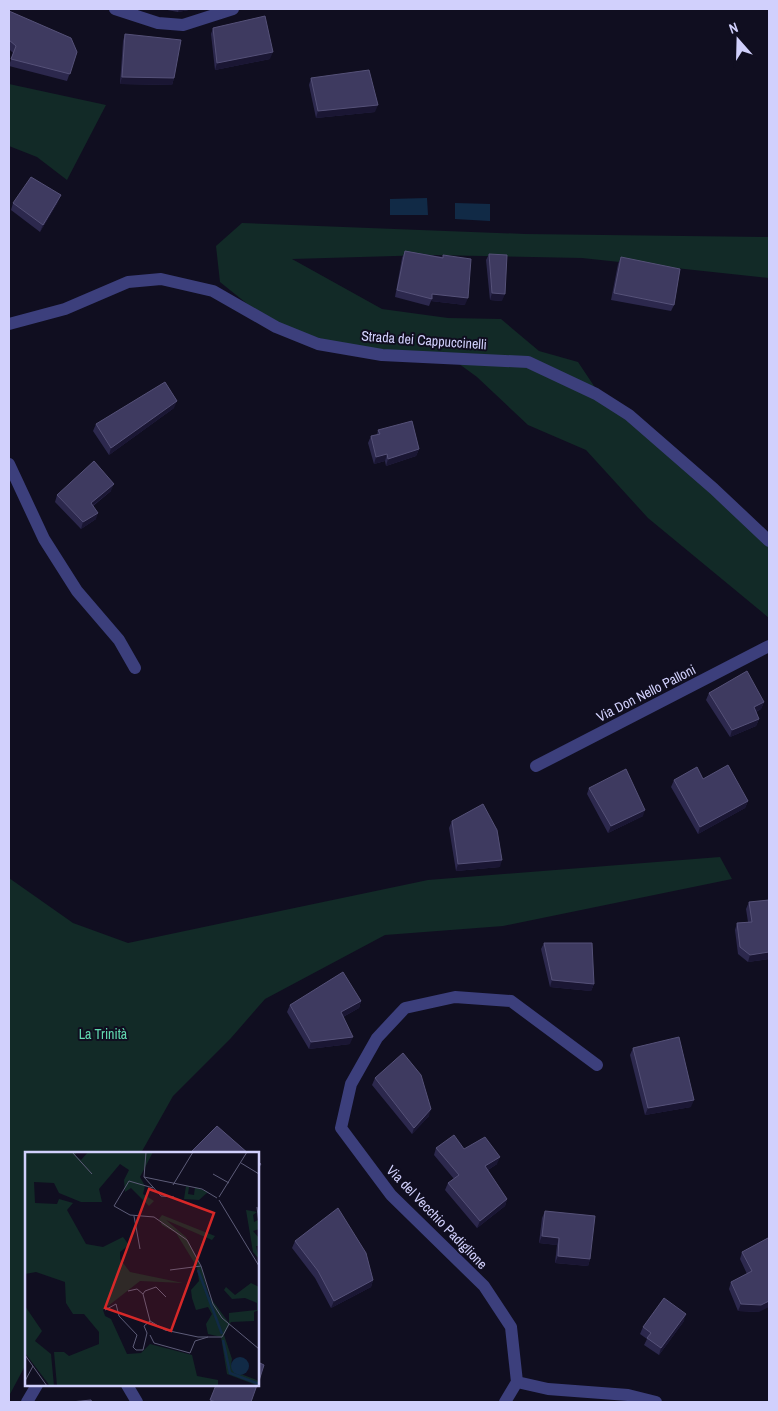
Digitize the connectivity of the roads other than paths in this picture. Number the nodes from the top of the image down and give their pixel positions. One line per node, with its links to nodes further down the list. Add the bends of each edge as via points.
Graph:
1 (115, 9): 2 (street, via 158,23 183,25)
2 (233, 9)
3 (9, 324): 5 (street, Strada dei Cappuccinelli, via 65,310 128,282 161,279 213,291 276,327 318,344 382,354 528,362 596,394 629,415)
4 (9, 464): 7 (street, via 44,538 78,592 119,640)
5 (769, 541)
6 (769, 646): 8 (street, Via Don Nello Palloni)
7 (135, 668)
8 (536, 766)
9 (597, 1065): 10 (street, Via del Vecchio Padiglione, via 511,1001 455,998 406,1008 377,1038 351,1084 341,1128 391,1195 484,1286 511,1327)
10 (517, 1382): 15 (street); 16 (street, via 548,1390 628,1395)
11 (36, 1386): 13 (street)
12 (128, 1386): 14 (street)
13 (26, 1402)
14 (136, 1402)
15 (505, 1402)
16 (656, 1402)

